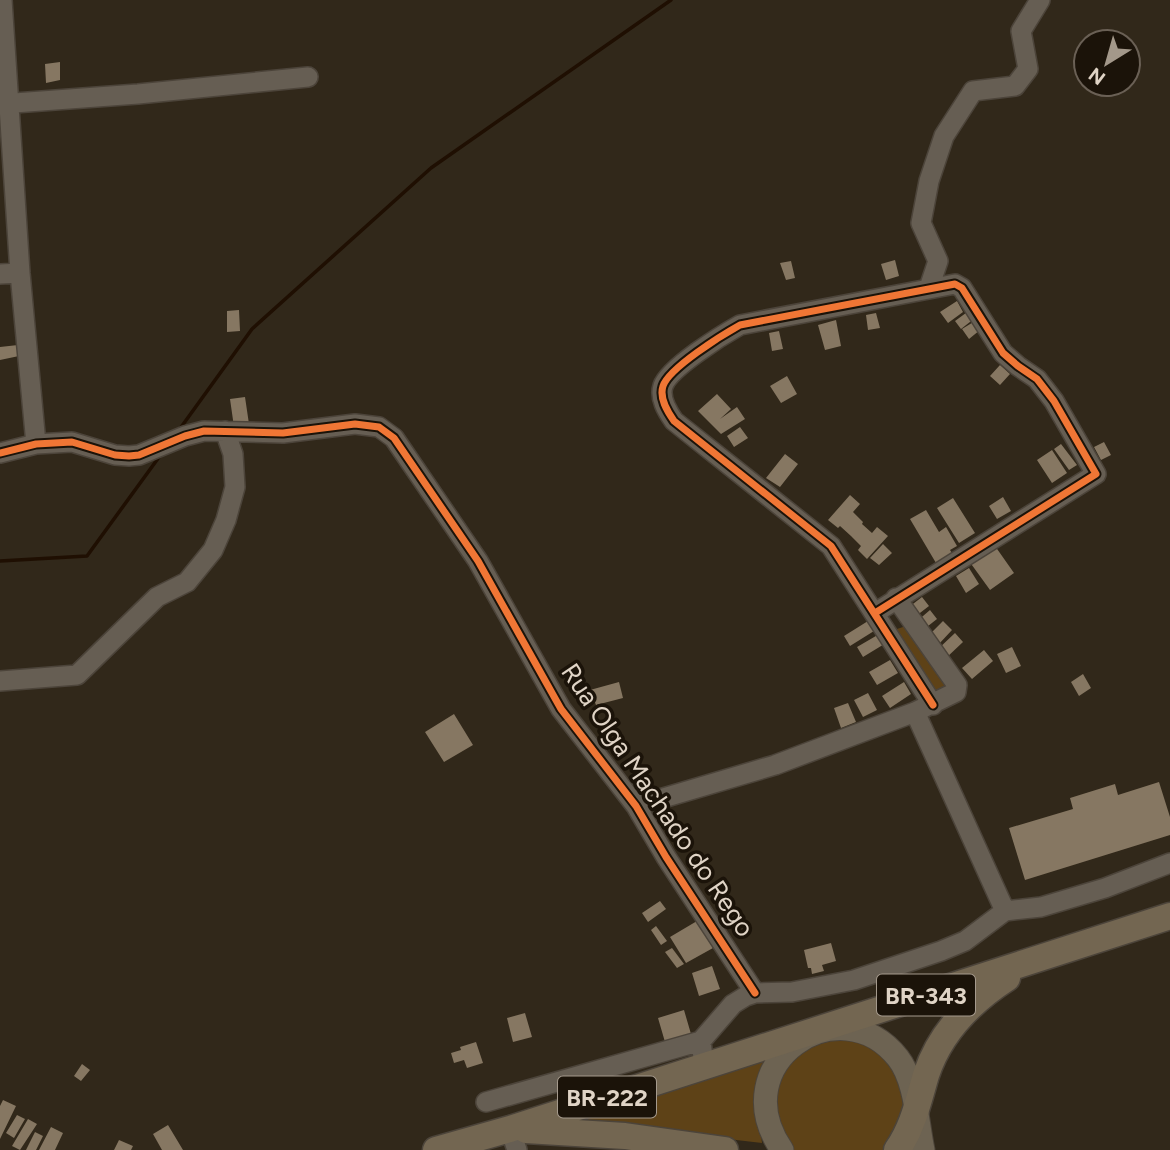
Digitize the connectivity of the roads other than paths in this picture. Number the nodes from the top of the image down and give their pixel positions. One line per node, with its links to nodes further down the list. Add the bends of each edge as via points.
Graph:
1 (2, 0): 4 (street)
2 (1040, 0): 7 (street, via 1021,31 1028,69 1015,86 973,92 944,136 920,223 938,261)
3 (308, 77): 4 (street)
4 (5, 104): 5 (street)
5 (20, 273): 6 (street); 9 (street)
6 (0, 274)
7 (929, 288): 11 (street, via 950,283 964,290 1003,353 1046,390 1096,474); 12 (street, via 740,325 671,373 663,386 663,398 674,421 824,539)
8 (234, 431): 9 (street, Rua Olga Machado do Rego, via 185,436 129,456 72,442); 13 (street, via 237,509 201,576); 14 (street, via 235,487 226,520 213,550 187,582 157,597 77,675); 17 (street, Rua Olga Machado do Rego, via 283,433 355,424 379,427 394,438 478,561 561,709)
9 (36, 444): 10 (street, Rua Olga Machado do Rego)
10 (0, 453)
11 (896, 598): 12 (street); 15 (street, via 957,685 956,692)
12 (875, 613): 15 (street)
13 (132, 622)
14 (0, 681)
15 (933, 705): 16 (street)
16 (915, 712): 17 (street, via 775,765); 19 (street)
17 (636, 806): 22 (street, Rua Olga Machado do Rego)
18 (1170, 863): 19 (street, via 1041,907)
19 (1006, 911): 22 (street, via 965,941 854,980 792,992)
20 (1170, 916): 21 (highway, BR-343)
21 (1032, 961): 23 (highway, BR-343); 26 (highway, via 983,994 957,1019 932,1060)
22 (755, 993): 24 (street, via 733,1004)
23 (820, 1029): 24 (highway, BR-222); 26 (main road, BR-222, via 863,1033 882,1043 909,1077); 30 (main road, via 788,1049 768,1081 767,1119)
24 (702, 1054): 25 (street); 27 (highway, BR-222)
25 (486, 1102)
26 (915, 1114): 31 (highway); 32 (main road, BR-222)
27 (513, 1139): 28 (highway, BR-222); 29 (highway, via 625,1136)
28 (436, 1150)
29 (724, 1150)
30 (782, 1150)
31 (897, 1150)
32 (923, 1150)

